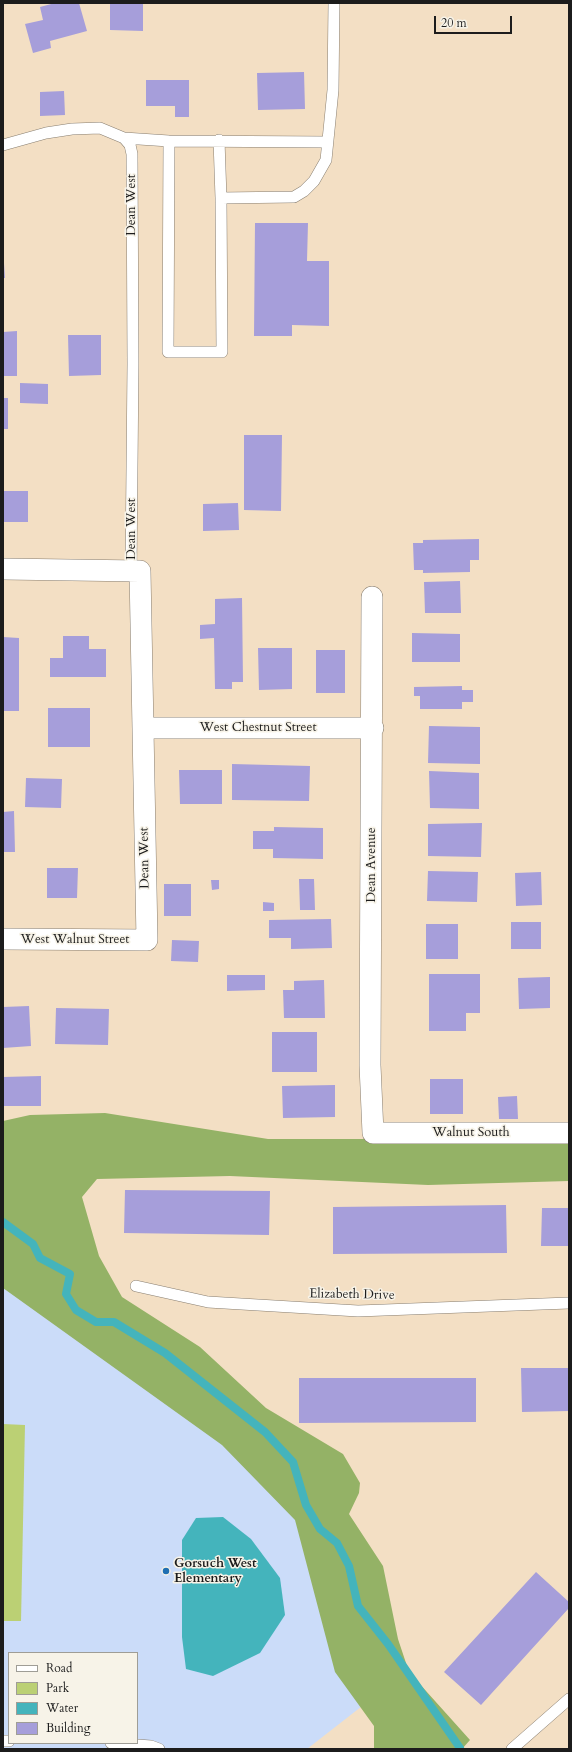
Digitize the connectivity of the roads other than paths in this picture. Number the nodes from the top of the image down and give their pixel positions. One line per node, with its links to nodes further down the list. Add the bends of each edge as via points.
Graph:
1 (334, 3): 5 (lane, via 333,90)
2 (124, 138): 4 (lane); 6 (lane, via 100,128 46,133); 9 (lane, Dean West, via 130,145 132,154)
3 (219, 140): 4 (lane); 5 (lane); 7 (lane)
4 (169, 141): 7 (lane, via 168,352 222,352)
5 (327, 142): 7 (lane, via 326,160 314,181 304,192 294,197)
6 (3, 145)
7 (221, 198)
8 (3, 569): 9 (street)
9 (131, 571): 11 (street, Dean West, via 140,571)
10 (372, 597): 12 (street, Dean Avenue)
11 (143, 728): 12 (street, West Chestnut Street); 14 (street, Dean West)
12 (372, 728): 15 (street, Dean Avenue, via 370,1065)
13 (3, 939): 14 (street, West Walnut Street)
14 (147, 940)
15 (373, 1133): 16 (street, Walnut South)
16 (569, 1133)
17 (136, 1286): 18 (lane, Elizabeth Drive, via 208,1302 358,1311)
18 (569, 1303)
19 (569, 1699): 22 (lane)
20 (125, 1744): 21 (lane)
21 (159, 1749)
22 (512, 1749)

